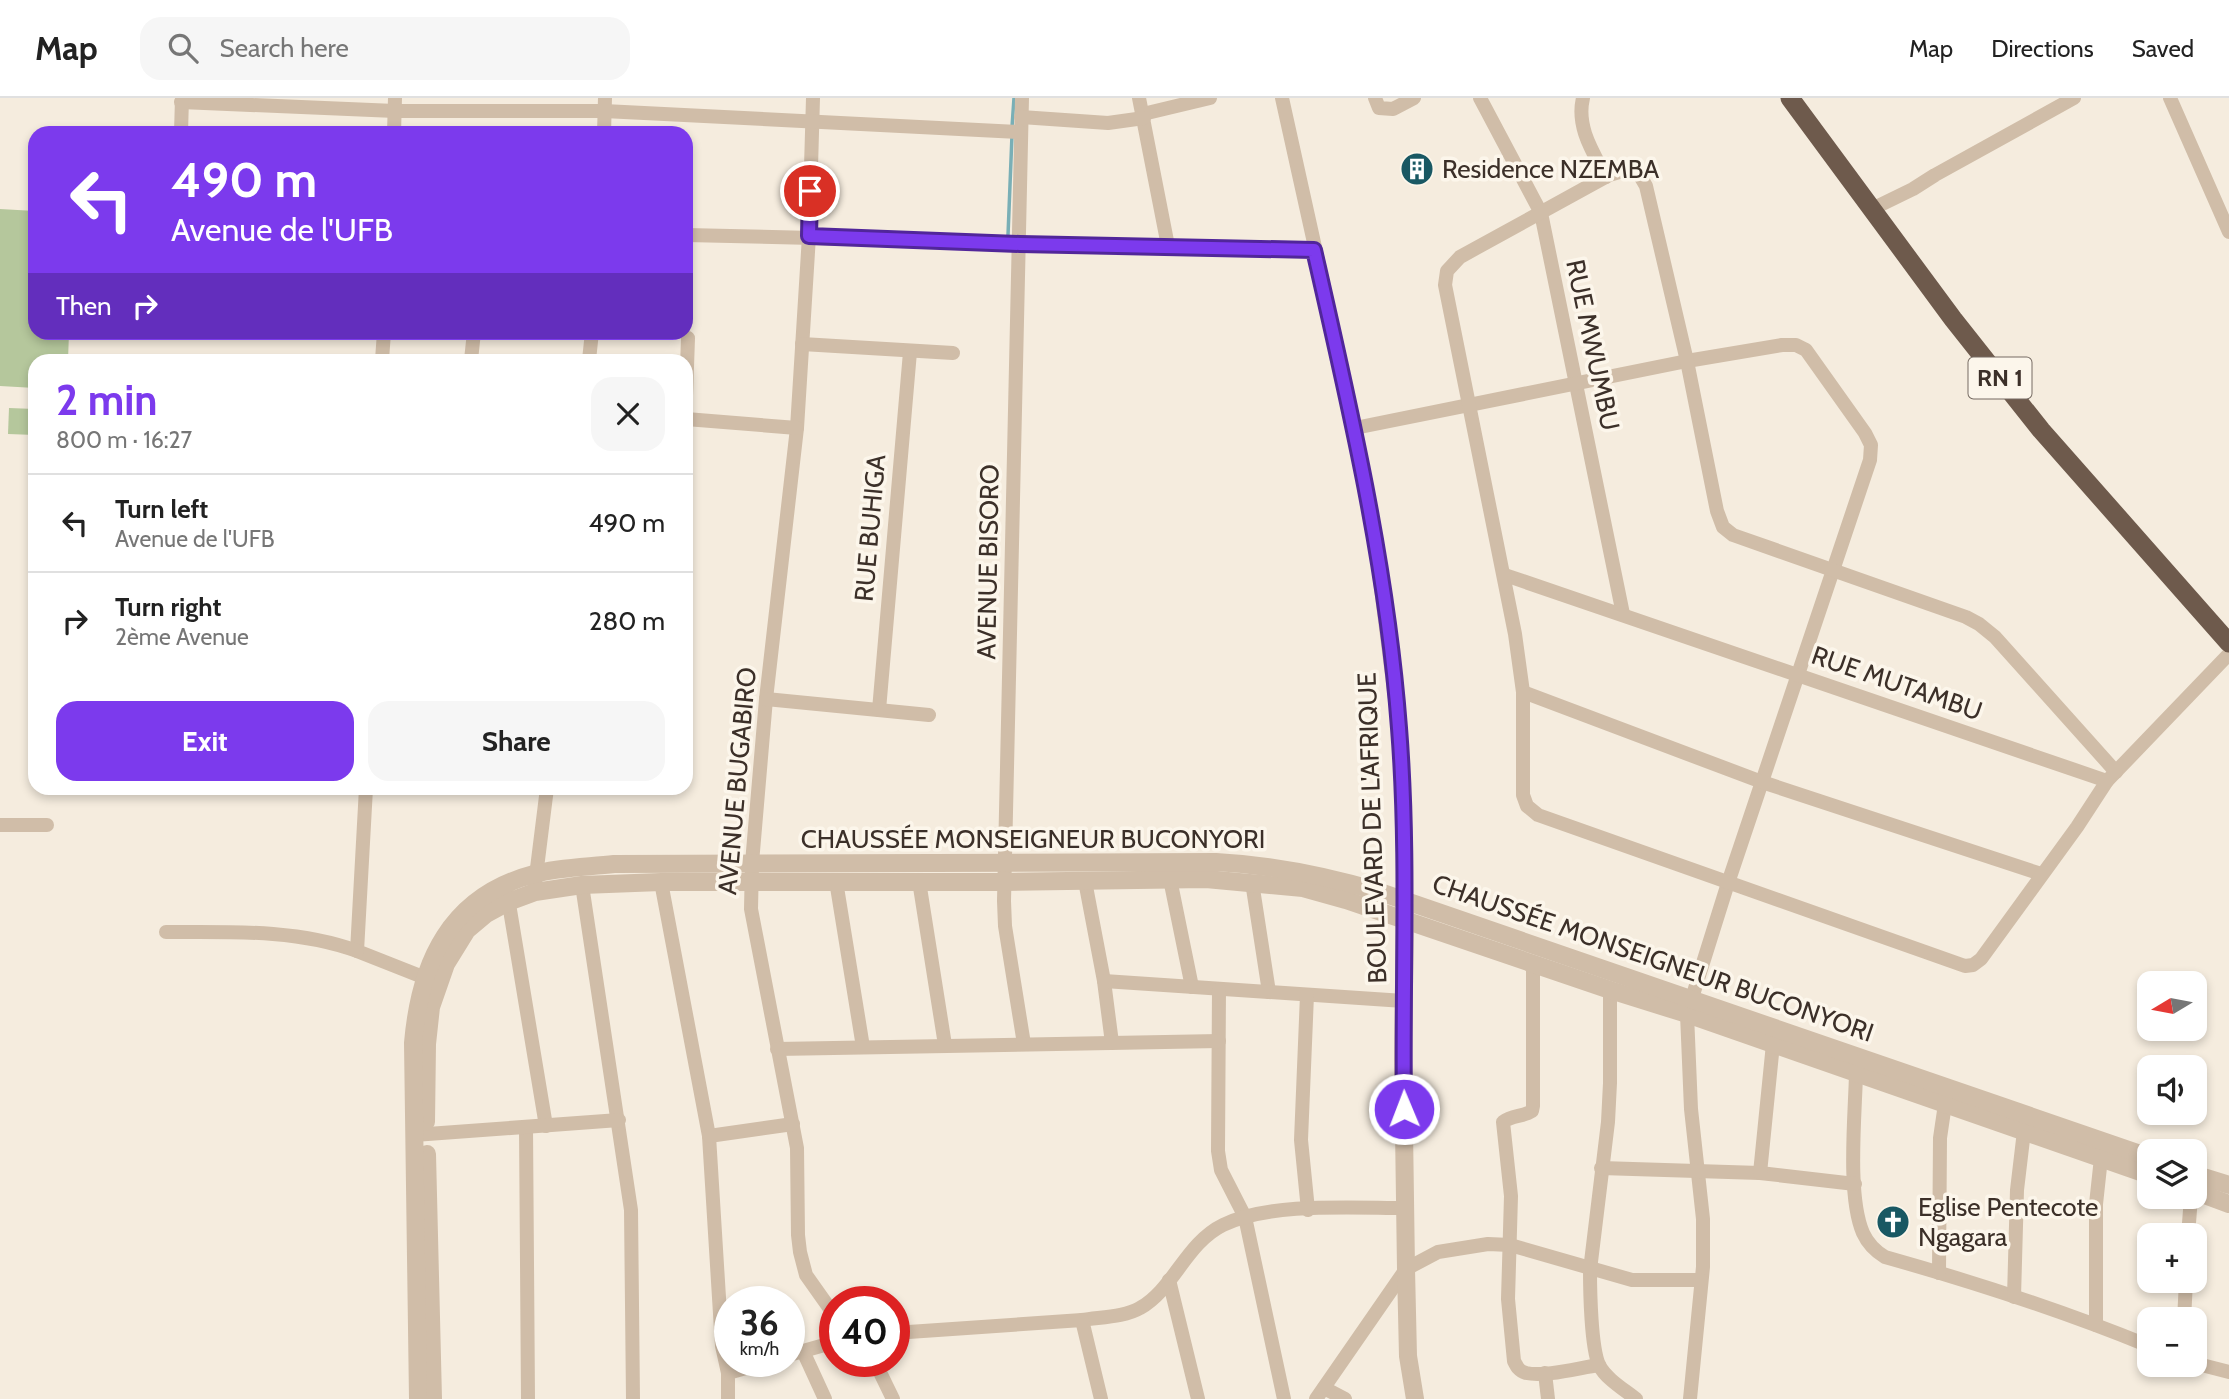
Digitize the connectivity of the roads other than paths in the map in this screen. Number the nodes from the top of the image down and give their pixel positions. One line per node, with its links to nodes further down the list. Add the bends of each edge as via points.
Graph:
1 (813, 98): 18 (street, AVENUE BUGABIRO)
2 (1022, 98): 17 (street, AVENUE BISORO)
3 (1139, 98): 16 (street)
4 (1210, 98): 16 (street)
5 (1282, 98): 31 (street, BOULEVARD DE L'AFRIQUE)
6 (1375, 98): 7 (street, via 1380,108 1389,110)
7 (1413, 98)
8 (1480, 98): 25 (street, RUE MWUMBU)
9 (1583, 98): 23 (street, via 1582,126)
10 (1790, 98): 24 (highway, RN 1)
11 (2074, 98): 24 (street)
12 (2170, 98): 26 (street)
13 (182, 100): 14 (street); 19 (street)
14 (395, 105): 15 (street); 20 (street)
15 (604, 105): 18 (street); 21 (street)
16 (1143, 116): 17 (street, via 1108,123); 30 (street)
17 (1021, 117): 22 (street, AVENUE BISORO)
18 (812, 122): 22 (street); 28 (street, AVENUE BUGABIRO)
19 (181, 126)
20 (394, 126)
21 (604, 126)
22 (1020, 132): 29 (street, AVENUE BISORO)
23 (1606, 177): 25 (street); 35 (street, via 1639,174 1646,186)
24 (1872, 209): 44 (highway, RN 1, via 2041,430)
25 (1541, 213): 36 (street, RUE MWUMBU); 37 (street, via 1460,257 1447,271 1445,285)
26 (2229, 232)
27 (693, 235): 28 (street)
28 (809, 236): 29 (street); 32 (street, AVENUE BUGABIRO)
29 (1020, 244): 30 (street); 57 (street, AVENUE BISORO)
30 (1168, 246): 31 (street)
31 (1314, 250): 40 (street, BOULEVARD DE L'AFRIQUE)
32 (802, 344): 33 (street); 39 (street, AVENUE BUGABIRO)
33 (910, 352): 34 (street); 49 (street, RUE BUHIGA)
34 (953, 353)
35 (1686, 361): 36 (street); 41 (street, via 1723,527); 41 (street, via 1796,345 1806,350 1865,433 1871,445 1870,460)
36 (1576, 383): 37 (street); 43 (street, RUE MWUMBU)
37 (1470, 405): 40 (street); 42 (street)
38 (693, 420): 39 (street)
39 (797, 428): 48 (street, AVENUE BUGABIRO)
40 (1355, 428): 72 (street, BOULEVARD DE L'AFRIQUE, via 1395,684)
41 (1833, 570): 46 (street); 51 (street, via 1979,624 2066,714)
42 (1505, 575): 43 (street, RUE MUTAMBU); 47 (street)
43 (1623, 614): 46 (street, RUE MUTAMBU)
44 (2229, 643)
45 (2229, 654): 51 (street)
46 (1798, 675): 51 (street, RUE MUTAMBU); 52 (street)
47 (1522, 692): 52 (street); 68 (street, via 1527,806 1538,815)
48 (766, 699): 49 (street); 58 (street, AVENUE BUGABIRO)
49 (879, 710): 50 (street)
50 (929, 715)
51 (2112, 776): 60 (street)
52 (1762, 782): 60 (street); 68 (street)
53 (366, 795): 74 (street)
54 (546, 795): 59 (street)
55 (0, 825): 56 (street)
56 (47, 825)
57 (1005, 863): 58 (street, CHAUSSÉE MONSEIGNEUR BUCONYORI); 66 (street, AVENUE BISORO); 72 (street, CHAUSSÉE MONSEIGNEUR BUCONYORI, via 1261,865 1336,878)
58 (752, 872): 59 (street, CHAUSSÉE MONSEIGNEUR BUCONYORI, via 614,864); 62 (street, CHAUSSÉE MONSEIGNEUR BUCONYORI); 65 (street, CHAUSSÉE MONSEIGNEUR BUCONYORI); 91 (street, AVENUE BUGABIRO, via 754,932)
59 (535, 873): 70 (street); 71 (street, CHAUSSÉE MONSEIGNEUR BUCONYORI)
60 (2041, 874): 68 (street, via 1981,959 1965,966)
61 (1170, 879): 64 (street, CHAUSSÉE MONSEIGNEUR BUCONYORI); 67 (street, CHAUSSÉE MONSEIGNEUR BUCONYORI); 78 (street)
62 (836, 881): 63 (street, CHAUSSÉE MONSEIGNEUR BUCONYORI); 90 (street)
63 (919, 881): 66 (street, CHAUSSÉE MONSEIGNEUR BUCONYORI); 89 (street)
64 (1085, 881): 66 (street, CHAUSSÉE MONSEIGNEUR BUCONYORI); 77 (street)
65 (661, 882): 69 (street, CHAUSSÉE MONSEIGNEUR BUCONYORI); 100 (street)
66 (1004, 882): 87 (street, AVENUE BISORO, via 1005,926)
67 (1252, 882): 72 (street, CHAUSSÉE MONSEIGNEUR BUCONYORI); 81 (street)
68 (1728, 883): 84 (street)
69 (582, 885): 70 (street, CHAUSSÉE MONSEIGNEUR BUCONYORI); 94 (street)
70 (535, 892): 71 (street, CHAUSSÉE MONSEIGNEUR BUCONYORI)
71 (507, 893): 76 (street, CHAUSSÉE MONSEIGNEUR BUCONYORI, via 467,930); 96 (street)
72 (1405, 910): 75 (street, CHAUSSÉE MONSEIGNEUR BUCONYORI); 83 (street, BOULEVARD DE L'AFRIQUE); 84 (street, CHAUSSÉE MONSEIGNEUR BUCONYORI)
73 (166, 932): 74 (street, via 282,935 333,942)
74 (357, 951): 76 (street)
75 (1533, 964): 80 (street, CHAUSSÉE MONSEIGNEUR BUCONYORI); 115 (street, via 1533,1106 1527,1115 1503,1122 1511,1196)
76 (430, 980): 99 (street, CHAUSSÉE MONSEIGNEUR BUCONYORI)
77 (1104, 981): 78 (street); 86 (street)
78 (1192, 987): 79 (street)
79 (1219, 989): 81 (street); 85 (street)
80 (1610, 990): 84 (street, CHAUSSÉE MONSEIGNEUR BUCONYORI); 103 (street, via 1610,1083)
81 (1269, 992): 82 (street)
82 (1307, 995): 83 (street); 113 (street, via 1301,1140)
83 (1404, 1001): 112 (street, BOULEVARD DE L'AFRIQUE)
84 (1688, 1007): 88 (street, CHAUSSÉE MONSEIGNEUR BUCONYORI); 101 (street, CHAUSSÉE MONSEIGNEUR BUCONYORI, via 1822,1043); 105 (street, via 1689,1087)
85 (1219, 1041): 86 (street); 114 (street, via 1218,1151)
86 (1112, 1042): 87 (street)
87 (1024, 1044): 89 (street)
88 (1773, 1044): 92 (street, CHAUSSÉE MONSEIGNEUR BUCONYORI); 106 (street)
89 (945, 1045): 90 (street)
90 (863, 1047): 91 (street)
91 (777, 1049): 95 (street, AVENUE BUGABIRO)
92 (1856, 1074): 93 (street, CHAUSSÉE MONSEIGNEUR BUCONYORI); 108 (street)
93 (1945, 1104): 98 (street, CHAUSSÉE MONSEIGNEUR BUCONYORI); 118 (street, via 1940,1138)
94 (619, 1120): 96 (street); 139 (street, via 631,1210)
95 (793, 1124): 100 (street); 122 (street, AVENUE BUGABIRO, via 800,1252 806,1275)
96 (546, 1126): 97 (street)
97 (526, 1127): 99 (street); 138 (street)
98 (2024, 1131): 102 (street, CHAUSSÉE MONSEIGNEUR BUCONYORI); 123 (street)
99 (420, 1134): 136 (street, CHAUSSÉE MONSEIGNEUR BUCONYORI); 137 (street, CHAUSSÉE MONSEIGNEUR BUCONYORI)
100 (709, 1136): 121 (street)
101 (2137, 1153)
102 (2101, 1158): 104 (street, CHAUSSÉE MONSEIGNEUR BUCONYORI); 125 (street, via 2096,1204)
103 (1601, 1168): 105 (street); 117 (street)
104 (2137, 1171)
105 (1699, 1173): 106 (street); 120 (street)
106 (1760, 1173): 108 (street)
107 (2207, 1178): 109 (street)
108 (1854, 1184): 118 (street, via 1863,1234 1873,1249)
109 (2229, 1185)
110 (2207, 1196): 111 (street)
111 (2229, 1204)
112 (1405, 1208): 113 (street); 116 (street, BOULEVARD DE L'AFRIQUE)
113 (1308, 1210): 114 (street)
114 (1245, 1217): 119 (street, via 1206,1237); 145 (street)
115 (1510, 1245): 116 (street, via 1438,1252); 117 (street); 132 (street, via 1508,1299 1514,1361 1524,1373)
116 (1406, 1269): 135 (street); 147 (street, BOULEVARD DE L'AFRIQUE, via 1408,1356)
117 (1590, 1270): 120 (street, via 1632,1280); 128 (street)
118 (1939, 1273): 123 (street)
119 (1169, 1280): 124 (street, via 1139,1309); 144 (street)
120 (1701, 1280): 150 (street)
121 (718, 1286)
122 (819, 1293)
123 (2014, 1297): 125 (street)
124 (1082, 1320): 126 (street); 143 (street)
125 (2096, 1325): 127 (street)
126 (910, 1332)
127 (2137, 1341)
128 (1600, 1365): 132 (street); 149 (street)
129 (2207, 1366): 131 (street)
130 (805, 1367): 141 (street)
131 (2229, 1372)
132 (1545, 1373): 148 (street)
133 (728, 1377): 140 (street)
134 (882, 1377): 142 (street)
135 (1320, 1394): 146 (street)
136 (418, 1399)
137 (433, 1399)
138 (528, 1399)
139 (634, 1399)
140 (728, 1399)
141 (825, 1399)
142 (893, 1399)
143 (1101, 1399)
144 (1198, 1399)
145 (1284, 1399)
146 (1345, 1399)
147 (1415, 1399)
148 (1548, 1399)
149 (1636, 1399)
150 (1690, 1399)

